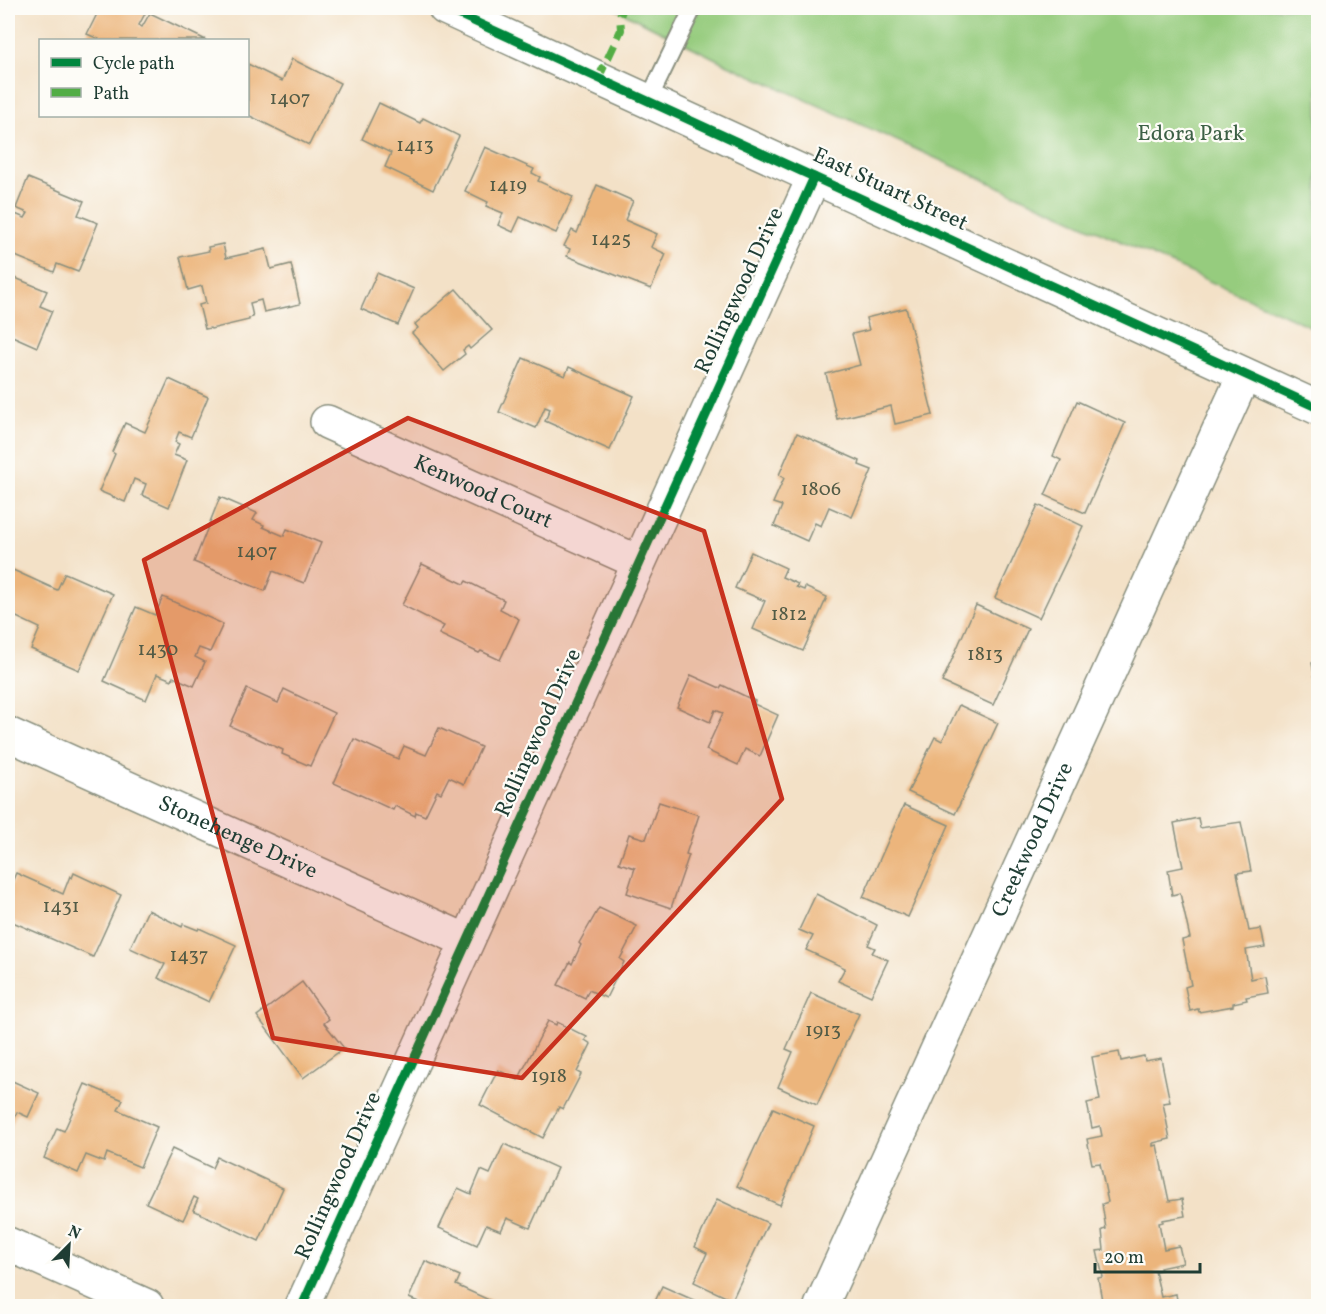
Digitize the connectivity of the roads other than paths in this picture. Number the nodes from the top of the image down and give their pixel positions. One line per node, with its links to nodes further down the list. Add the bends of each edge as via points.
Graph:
1 (445, 8): 3 (street, East Stuart Street)
2 (693, 8): 3 (lane)
3 (648, 101): 4 (street, East Stuart Street)
4 (814, 177): 5 (street, East Stuart Street); 8 (street, Rollingwood Drive)
5 (1244, 375): 6 (street, East Stuart Street); 14 (street, Creekwood Drive)
6 (1318, 408)
7 (327, 422): 8 (street, Kenwood Court)
8 (638, 562): 10 (street, Rollingwood Drive)
9 (8, 734): 10 (street, Stonehenge Drive)
10 (467, 941): 13 (street, Rollingwood Drive)
11 (8, 1244): 12 (street)
12 (147, 1306)
13 (302, 1306)
14 (821, 1306)

